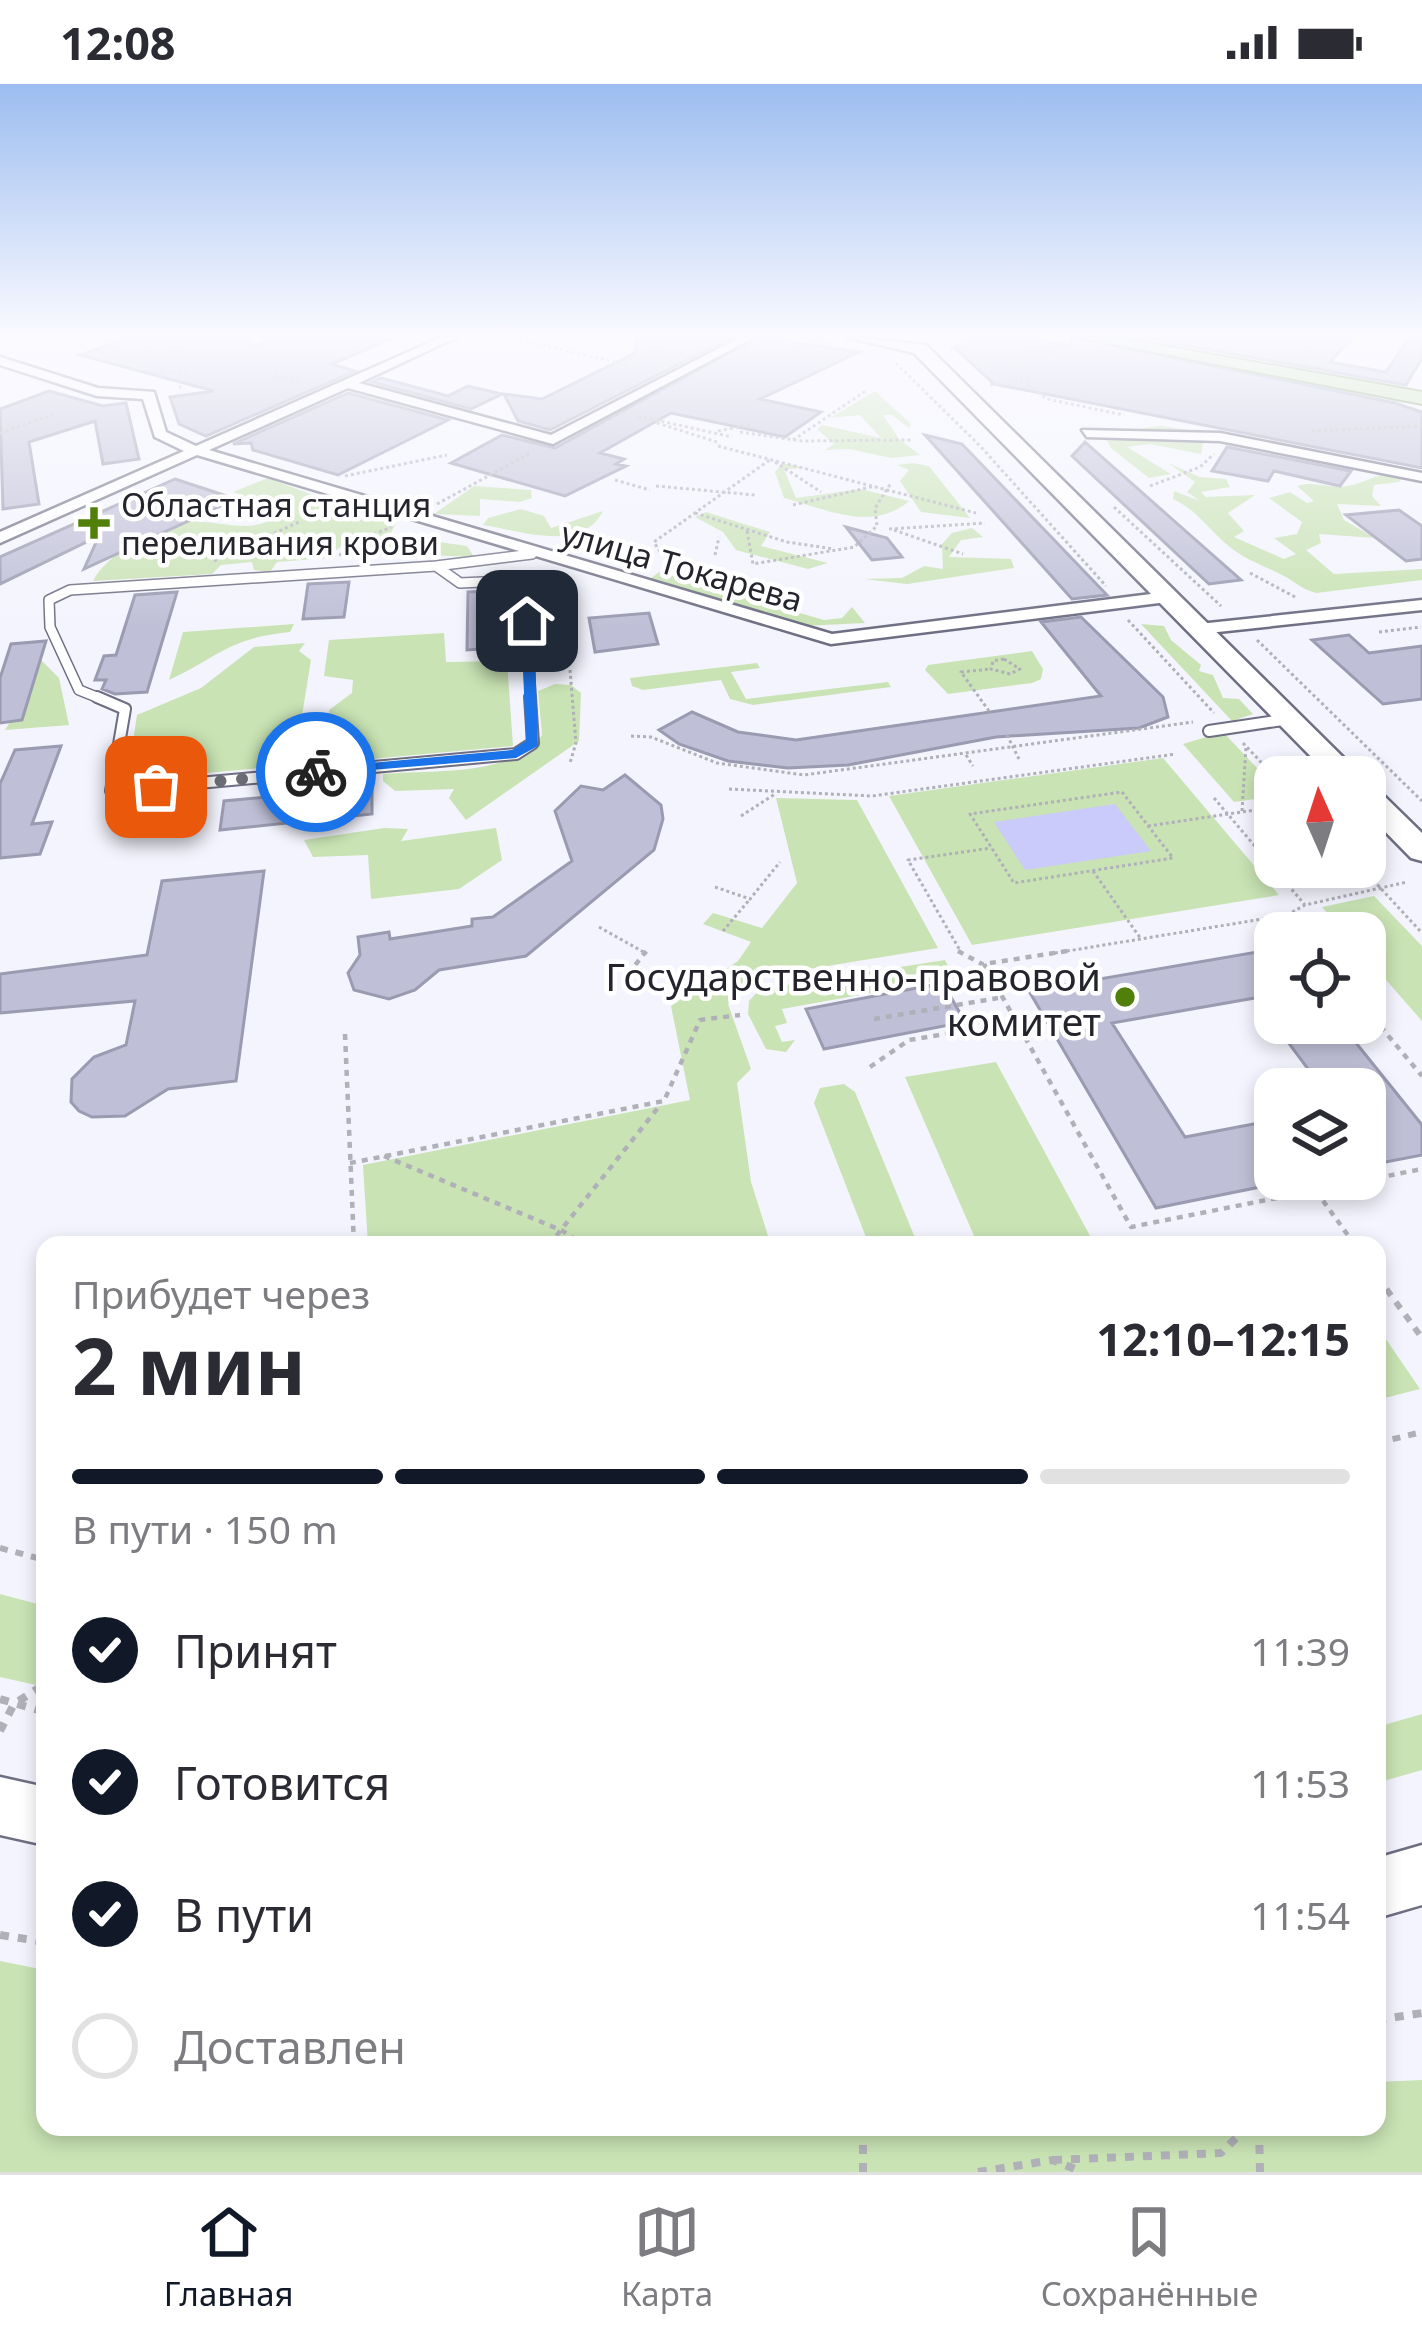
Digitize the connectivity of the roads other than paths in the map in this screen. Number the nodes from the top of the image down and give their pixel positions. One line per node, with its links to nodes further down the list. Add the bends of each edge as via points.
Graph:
1 (161, 434): 7 (street)
2 (229, 434): 7 (street)
3 (533, 434): 4 (street)
4 (564, 434)
5 (1016, 434): 12 (main road)
6 (1135, 434): 8 (street, via 1220,437)
7 (194, 450): 9 (street); 10 (street, улица Токарева)
8 (1422, 477)
9 (0, 538)
10 (532, 554): 11 (lane); 12 (street, улица Токарева, via 831,639)
11 (436, 566): 11 (lane, via 460,583 524,580 533,743 516,754 111,791 125,710 79,691 50,627 49,599 70,590)
12 (1167, 597): 14 (main road)
13 (1422, 605): 14 (street)
14 (1199, 629): 15 (main road)
15 (1289, 719): 16 (lane); 17 (main road)
16 (1209, 731)
17 (1327, 756)
18 (1386, 815): 19 (main road)
19 (1422, 851)
20 (0, 1806): 21 (main road)
21 (36, 1814)
22 (1422, 1875): 23 (main road)
23 (1386, 1885)

